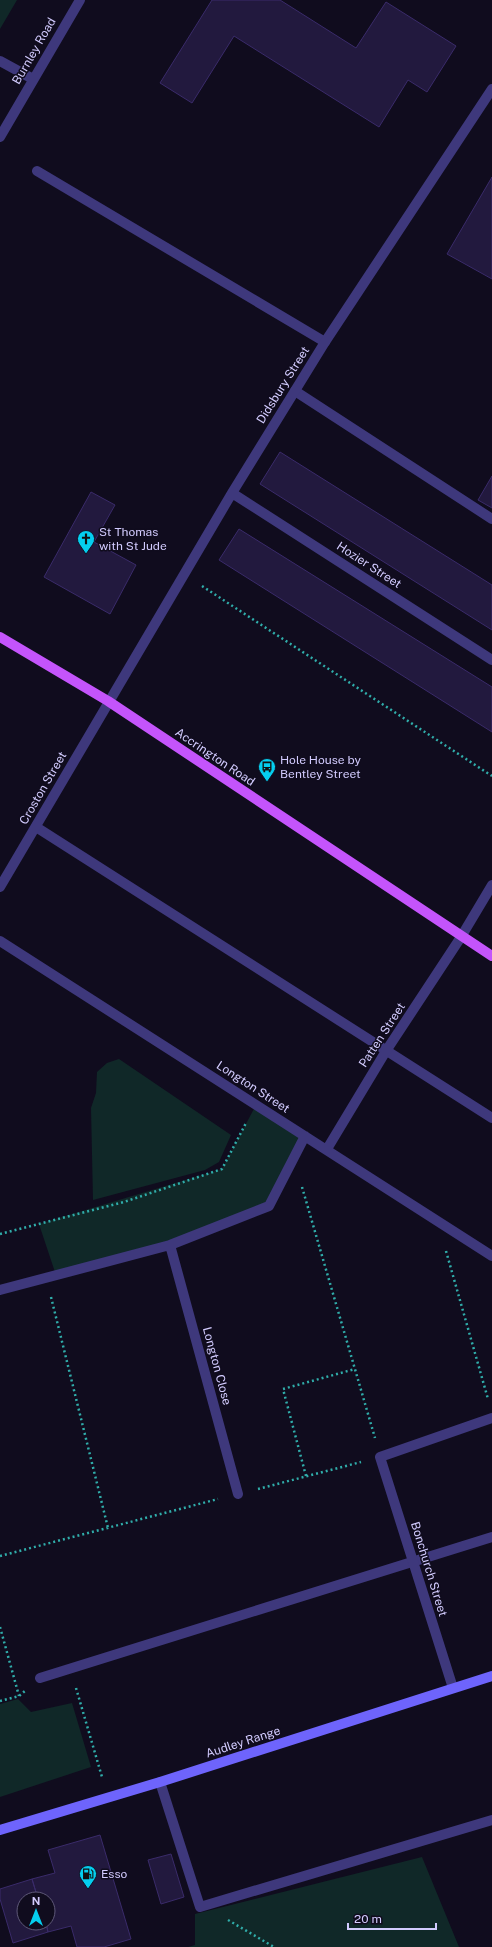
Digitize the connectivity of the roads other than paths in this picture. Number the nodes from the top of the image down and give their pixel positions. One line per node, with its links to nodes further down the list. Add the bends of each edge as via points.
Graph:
1 (80, 0): 3 (street, Burnley Road)
2 (0, 61): 3 (street)
3 (33, 79): 5 (street, Burnley Road)
4 (492, 89): 7 (street, Didsbury Street)
5 (0, 137)
6 (37, 171): 7 (street)
7 (325, 342): 8 (street, Didsbury Street)
8 (295, 391): 9 (street, Didsbury Street); 10 (street)
9 (232, 493): 12 (street, Hozier Street); 13 (street, Didsbury Street)
10 (492, 519)
11 (0, 637): 13 (main road, Accrington Road)
12 (492, 660)
13 (108, 701): 14 (street, Croston Street); 17 (main road, Accrington Road)
14 (36, 827): 16 (street, Croston Street); 20 (street)
15 (492, 884): 17 (street, Patten Street)
16 (0, 887)
17 (461, 937): 19 (main road, Accrington Road); 20 (street, Patten Street)
18 (0, 941): 22 (street, Longton Street)
19 (492, 956)
20 (386, 1050): 21 (street); 23 (street, Patten Street)
21 (492, 1118)
22 (305, 1136): 23 (street, Longton Street); 24 (street, via 269,1206)
23 (327, 1149): 25 (street, Longton Street)
24 (170, 1244): 26 (street); 28 (street, Longton Close)
25 (492, 1256)
26 (0, 1290)
27 (492, 1418): 30 (street, Bonchurch Street, via 380,1457)
28 (238, 1494)
29 (492, 1537): 30 (street)
30 (413, 1561): 32 (street); 33 (street, Bonchurch Street)
31 (492, 1676): 33 (street, Audley Range)
32 (40, 1678)
33 (453, 1688): 34 (street, Audley Range)
34 (160, 1782): 35 (street, via 200,1907); 36 (street, Audley Range)
35 (492, 1820)
36 (0, 1830)

